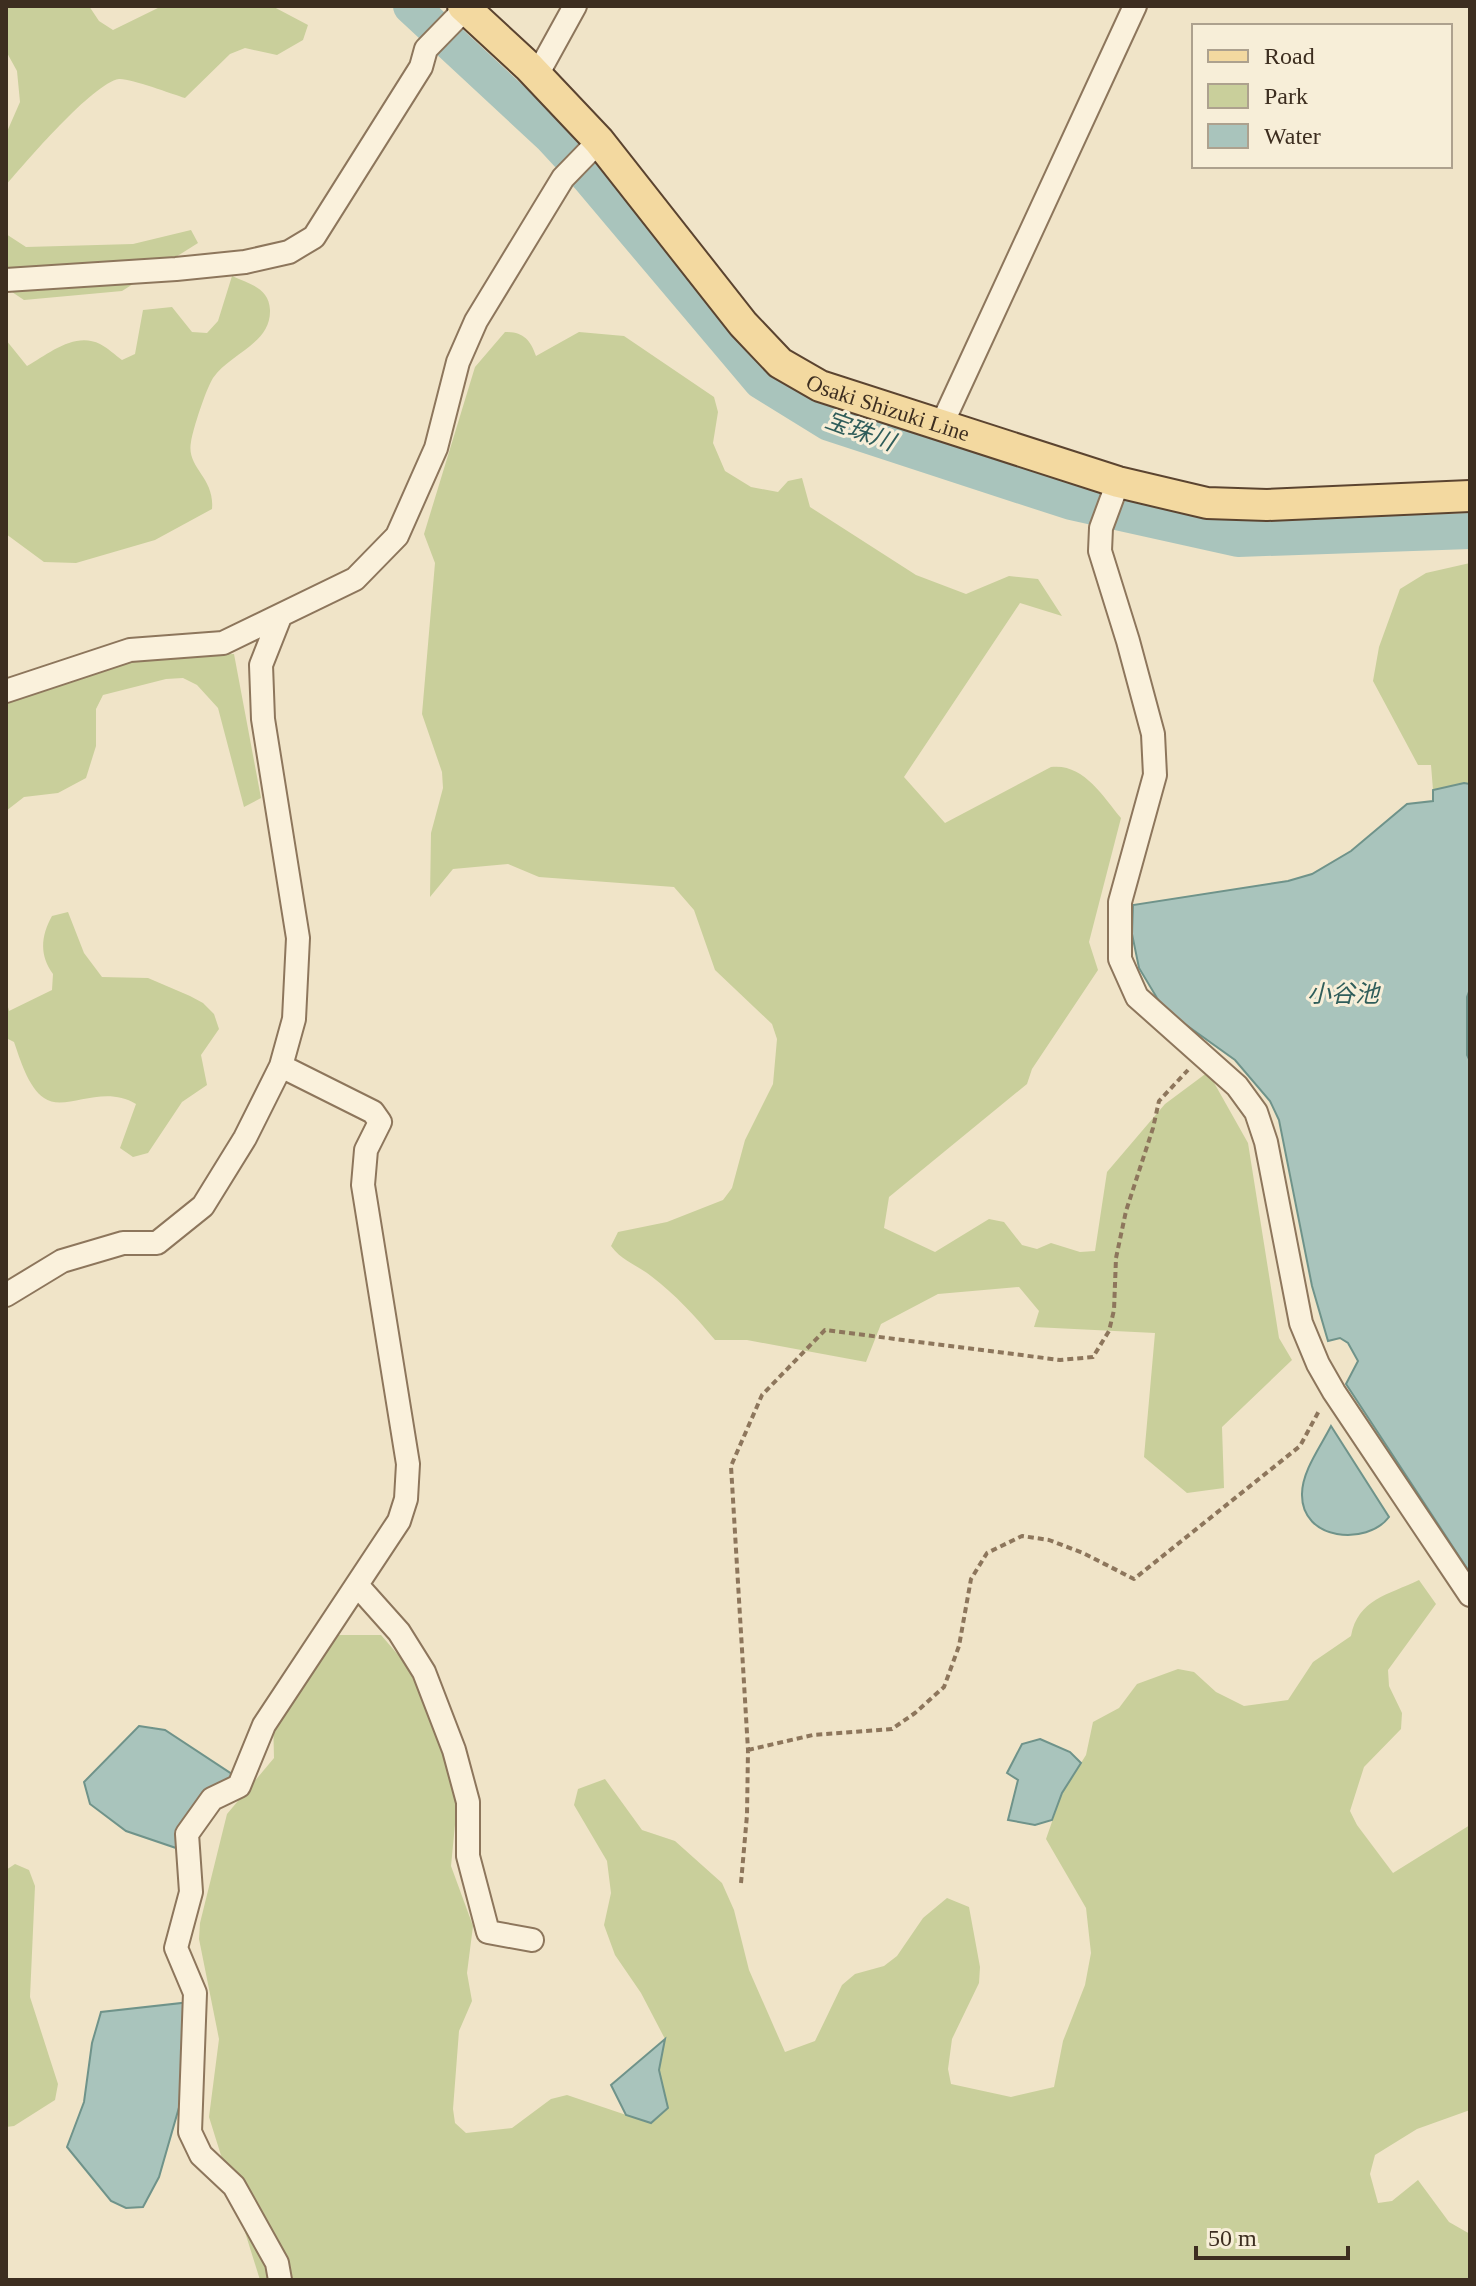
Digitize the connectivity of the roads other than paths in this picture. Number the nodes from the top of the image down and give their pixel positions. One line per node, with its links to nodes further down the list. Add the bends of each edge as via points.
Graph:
1 (575, 6): 4 (street)
2 (1135, 6): 7 (street)
3 (460, 13): 4 (main road, Osaki Shizuki Line); 6 (street, via 426,49 421,67 314,237 289,252 176,269)
4 (537, 75): 5 (main road, Osaki Shizuki Line)
5 (594, 146): 7 (main road, Osaki Shizuki Line, via 780,363 820,386); 10 (street, via 563,178 476,321 458,362 436,448 397,536 355,579)
6 (6, 280)
7 (941, 426): 8 (main road, Osaki Shizuki Line)
8 (1116, 488): 9 (main road, Osaki Shizuki Line, via 1207,503 1267,505); 15 (street, via 1101,528 1100,551 1153,734 1155,775 1120,902 1120,959 1137,997 1237,1086 1256,1112 1301,1323 1318,1364)
9 (1470, 496)
10 (280, 617): 11 (street, via 223,643 130,650); 12 (street, via 261,665 263,719 298,938 294,1019)
11 (6, 691)
12 (281, 1066): 13 (street, via 203,1206 157,1243 123,1243 62,1261); 14 (street, via 373,1112 380,1122 366,1150 363,1185 408,1464 399,1521)
13 (6, 1295)
14 (357, 1585): 16 (street, via 399,1632 424,1672 454,1750 468,1802 468,1856 488,1932); 17 (street, via 264,1725 239,1786 212,1799 187,1834 191,1892 176,1948 195,1993 190,2132 201,2155 234,2186 277,2263)
15 (1470, 1595)
16 (532, 1940)
17 (280, 2280)

